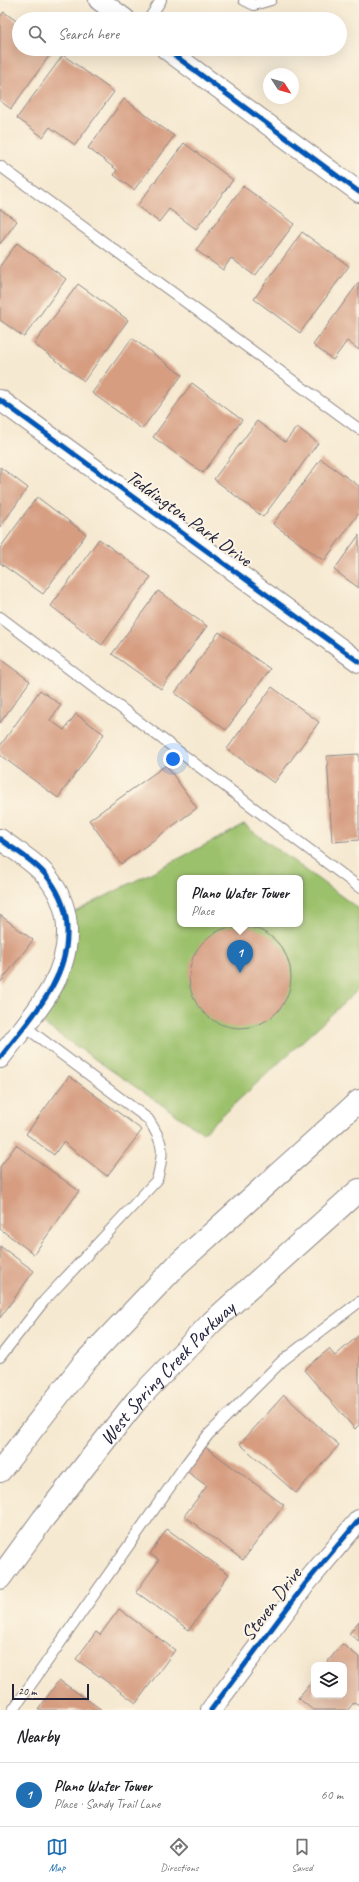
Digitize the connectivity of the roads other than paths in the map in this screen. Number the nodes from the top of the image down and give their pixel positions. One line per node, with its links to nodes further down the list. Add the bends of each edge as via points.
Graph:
1 (99, 0): 5 (street)
2 (161, 0): 6 (lane)
3 (244, 0): 4 (lane, via 254,5)
4 (271, 0)
5 (115, 12)
6 (153, 12)
7 (175, 56): 9 (street)
8 (0, 166): 11 (lane)
9 (359, 192)
10 (0, 400): 13 (street, Teddington Park Drive)
11 (359, 429)
12 (0, 617): 15 (lane)
13 (359, 662)
14 (0, 839): 16 (street, via 49,878 59,894 67,916 68,946 64,963 53,987)
15 (359, 887)
16 (24, 1026): 17 (street); 21 (lane, via 148,1119 159,1135 163,1158 158,1180 44,1302)
17 (0, 1058)
18 (359, 1101): 22 (main road, via 178,1264 83,1364)
19 (359, 1190): 24 (main road, West Spring Creek Parkway, via 212,1322 136,1401)
20 (359, 1302): 25 (lane, via 282,1361 208,1435)
21 (0, 1357)
22 (0, 1471)
23 (359, 1520): 26 (street, Steven Drive, via 306,1583)
24 (0, 1578)
25 (13, 1710)
26 (211, 1710)

